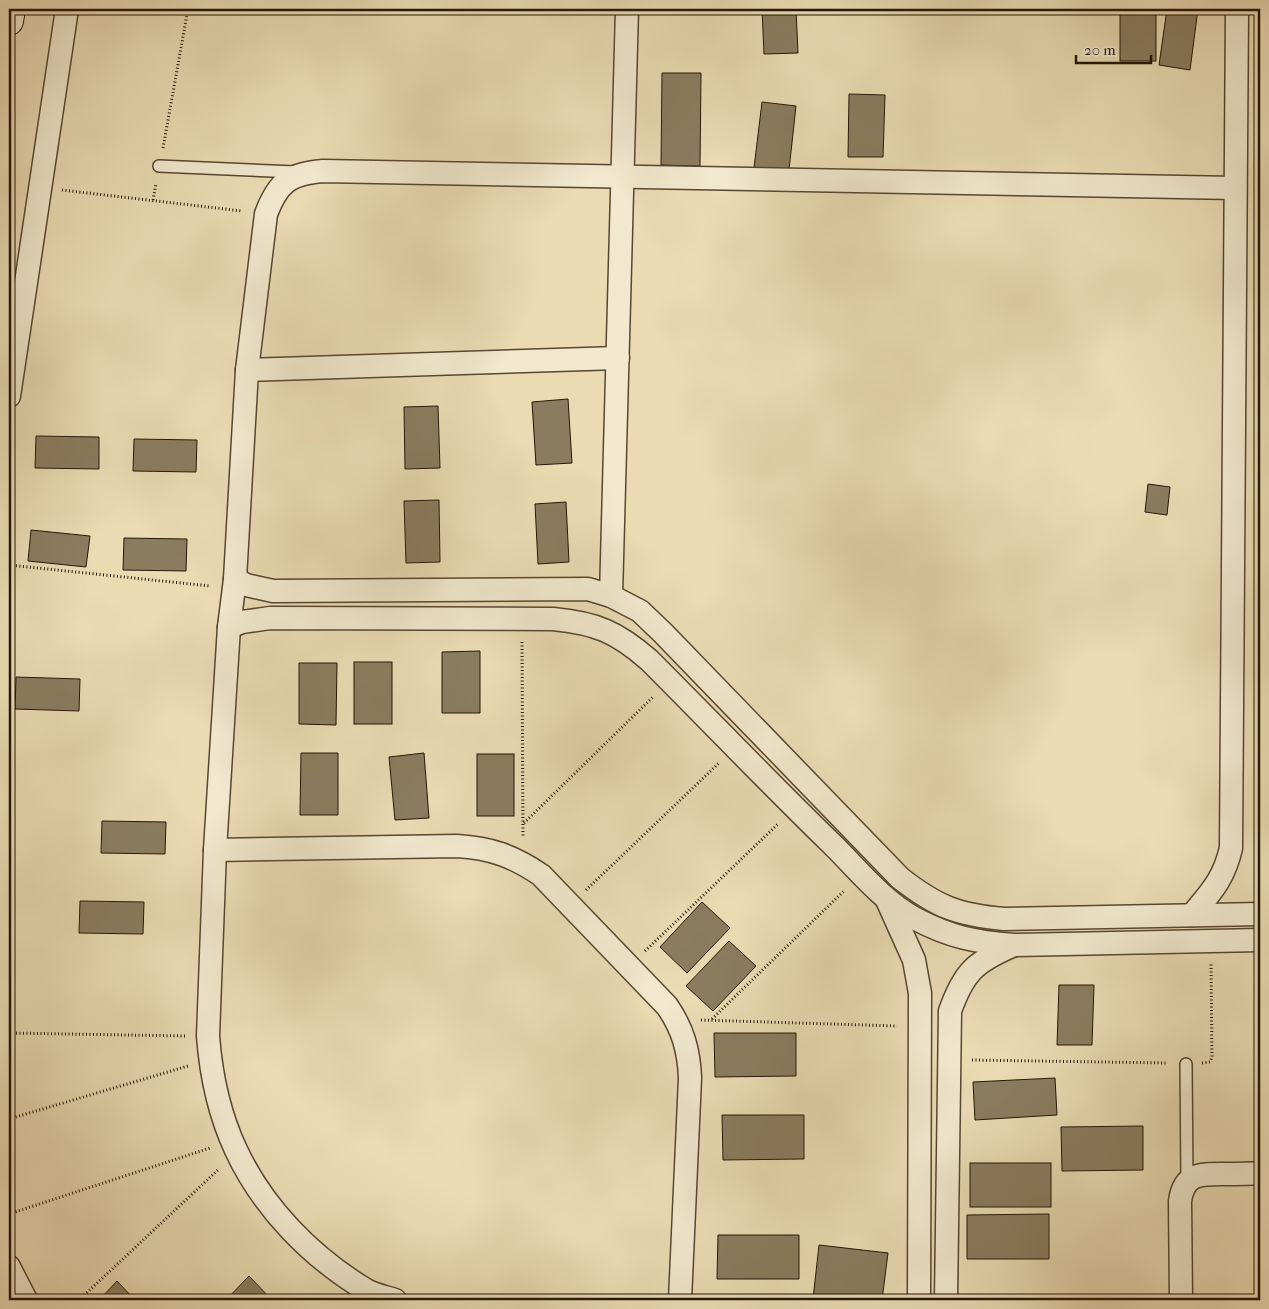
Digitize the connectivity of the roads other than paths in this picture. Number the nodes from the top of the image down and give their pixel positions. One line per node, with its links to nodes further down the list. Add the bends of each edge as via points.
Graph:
1 (11, 9): 5 (street)
2 (67, 9): 12 (street)
3 (627, 9): 8 (street)
4 (1237, 9): 9 (street)
5 (9, 21)
6 (159, 166): 7 (lane)
7 (304, 173): 8 (street); 11 (street, via 286,181 273,195 266,214)
8 (622, 177): 9 (street); 10 (street)
9 (1235, 188): 19 (street, via 1230,848 1220,882)
10 (618, 358): 11 (street); 14 (street)
11 (247, 370): 13 (street)
12 (9, 396)
13 (234, 583): 14 (street, via 273,591 588,589); 15 (street)
14 (611, 596): 19 (street, via 640,611 900,878 923,896 948,909 976,917 1004,919)
15 (229, 627): 16 (street); 17 (street, via 270,618 553,619 580,622 606,630 629,642 670,680)
16 (215, 850): 27 (street, via 208,1036 218,1101 234,1147 259,1192 287,1227 320,1257 368,1290); 28 (street, via 457,846 503,853 542,876 668,1006 684,1038 690,1078)
17 (886, 897): 21 (street, via 914,918 945,933 979,942); 29 (street, via 914,960 920,993)
18 (1260, 914): 19 (street)
19 (1192, 915)
20 (1260, 940): 21 (street)
21 (1014, 945): 30 (street, via 990,956 972,970 958,988 950,1011)
22 (1186, 1064): 24 (lane)
23 (1260, 1174): 24 (street, via 1197,1175)
24 (1187, 1181): 31 (street, via 1181,1190 1180,1201)
25 (9, 1268): 26 (street)
26 (26, 1300)
27 (395, 1300)
28 (680, 1300)
29 (919, 1300)
30 (946, 1300)
31 (1181, 1300)

